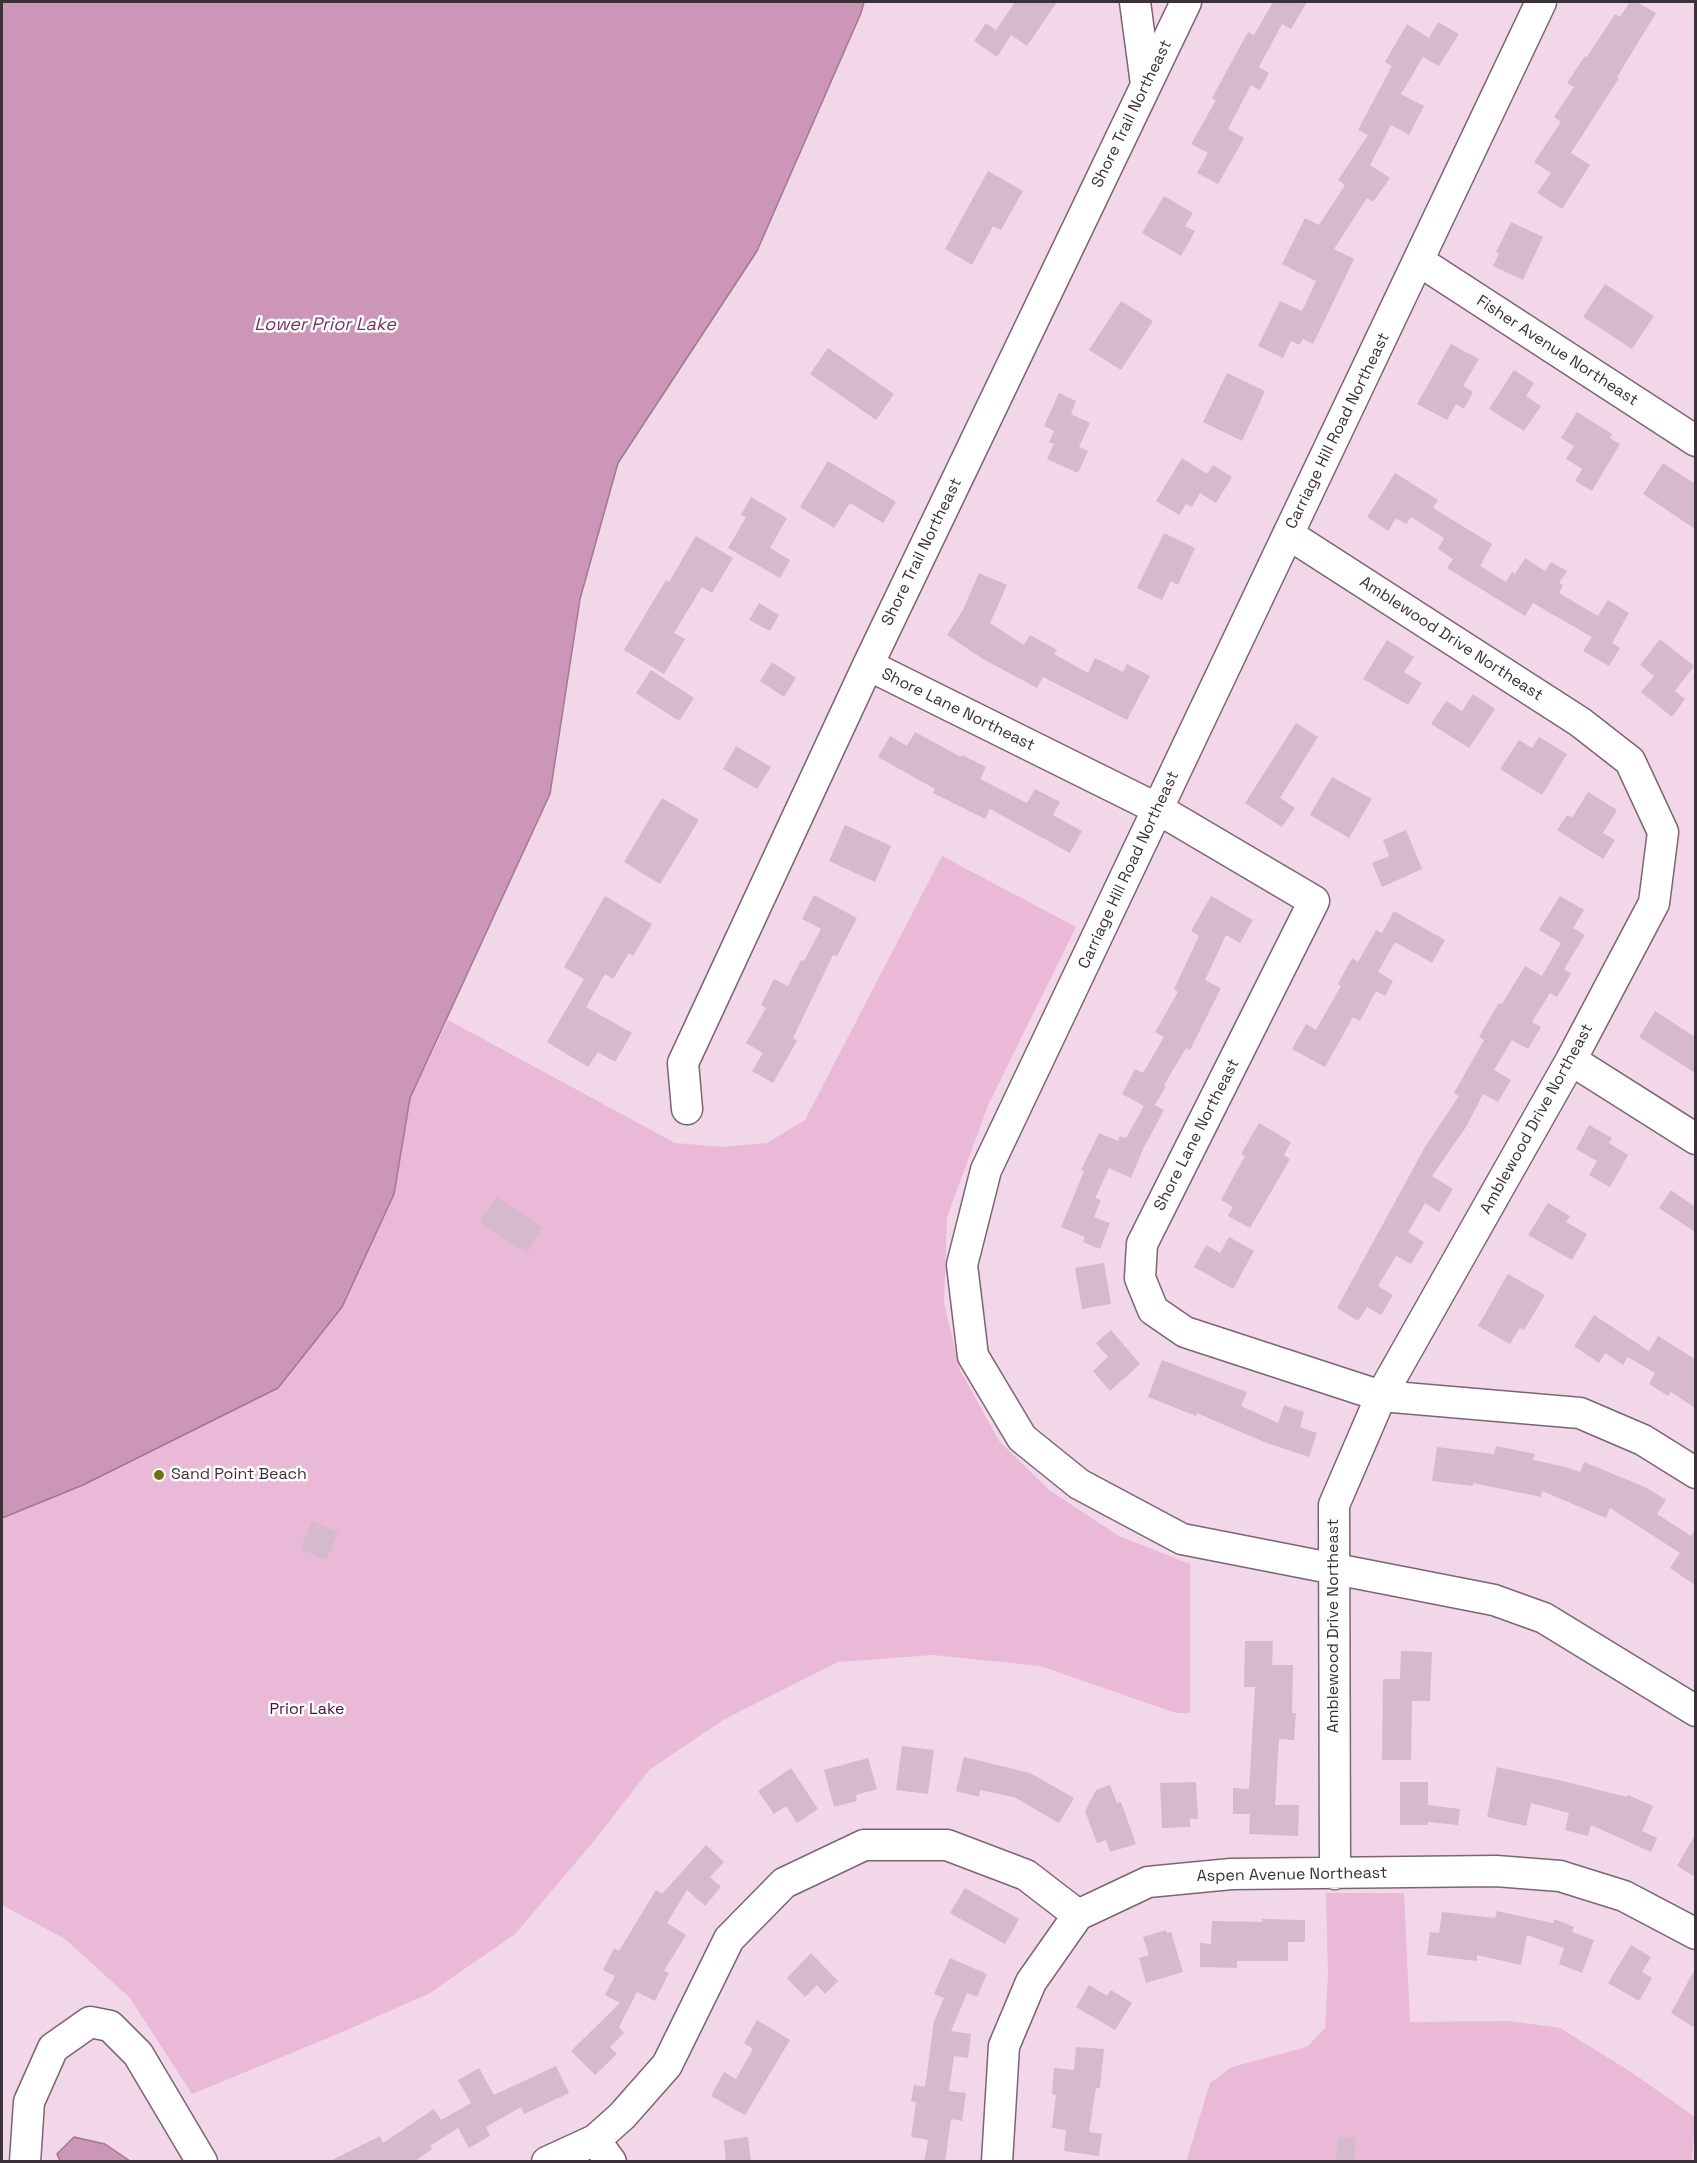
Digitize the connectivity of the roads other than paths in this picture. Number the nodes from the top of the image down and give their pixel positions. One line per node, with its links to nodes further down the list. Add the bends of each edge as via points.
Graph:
1 (1135, 2): 4 (street)
2 (1186, 2): 4 (street, Shore Trail Northeast)
3 (1541, 2): 5 (street, Carriage Hill Road Northeast)
4 (1146, 84): 8 (street, Shore Trail Northeast)
5 (1419, 261): 6 (street, Fisher Avenue Northeast); 7 (street, Carriage Hill Road Northeast)
6 (1695, 441)
7 (1288, 534): 9 (street, Carriage Hill Road Northeast); 10 (street, Amblewood Drive Northeast, via 1580,722 1630,761 1663,832 1654,903)
8 (868, 665): 9 (street, Shore Lane Northeast); 11 (street, Shore Trail Northeast, via 683,1063)
9 (1158, 809): 13 (street, Shore Lane Northeast, via 1314,901 1142,1244 1140,1278 1153,1310 1185,1332); 15 (street, Carriage Hill Road Northeast, via 986,1170 962,1264 973,1356 1022,1438 1079,1484 1182,1539)
10 (1571, 1060): 12 (street); 13 (street, Amblewood Drive Northeast)
11 (687, 1109)
12 (1695, 1139)
13 (1381, 1396): 14 (street, Shore Lane Northeast, via 1580,1413 1643,1440); 15 (street, Amblewood Drive Northeast, via 1334,1505)
14 (1695, 1473)
15 (1333, 1568): 16 (street, Carriage Hill Road Northeast, via 1494,1600 1544,1618); 17 (street, Amblewood Drive Northeast)
16 (1695, 1711)
17 (1335, 1874): 18 (street, Aspen Avenue Northeast, via 1231,1874 1148,1882); 19 (street, Aspen Avenue Northeast, via 1496,1872 1560,1876 1624,1896)
18 (1078, 1915): 20 (street, via 1026,1875 947,1845 864,1845 783,1883 729,1940 667,2065 622,2116); 24 (street, Aspen Avenue Northeast, via 1031,1982 1004,2046)
19 (1695, 1934)
20 (603, 2151): 23 (street)
21 (25, 2162): 22 (street, via 29,2102 52,2048 90,2022 110,2026 138,2054)
22 (202, 2162)
23 (547, 2162)
24 (997, 2162)

